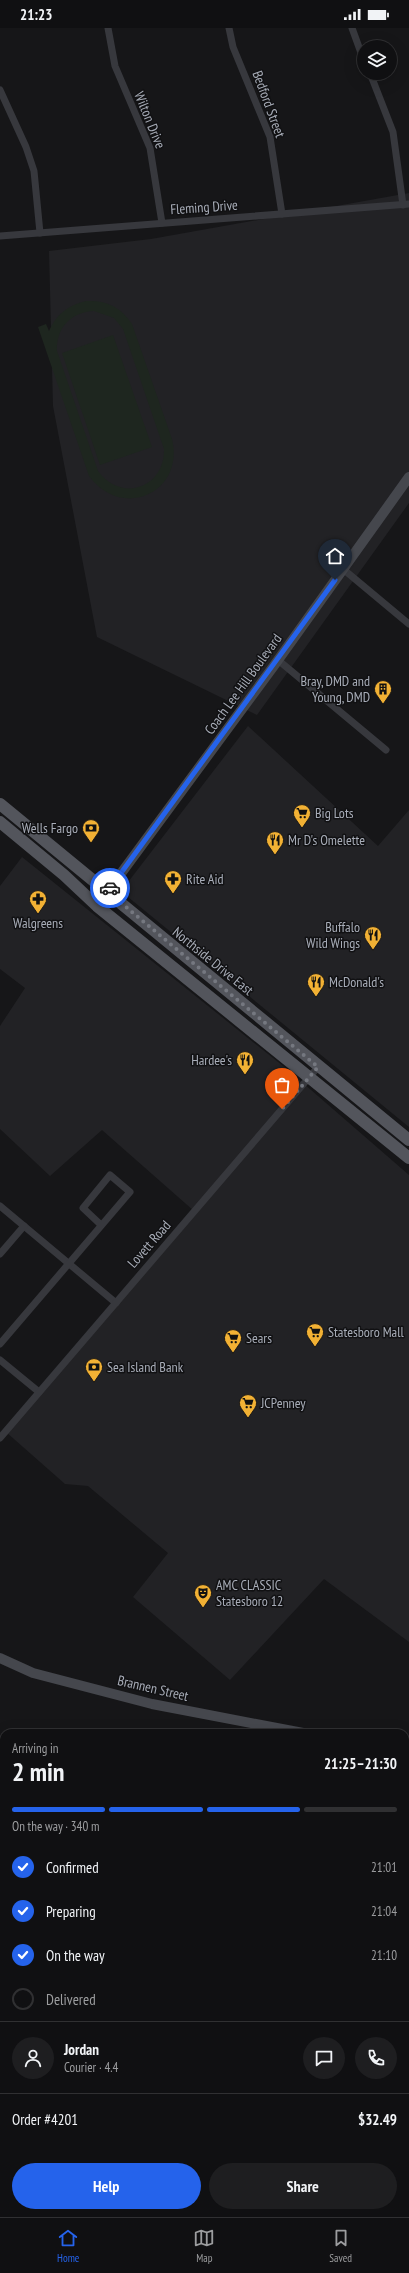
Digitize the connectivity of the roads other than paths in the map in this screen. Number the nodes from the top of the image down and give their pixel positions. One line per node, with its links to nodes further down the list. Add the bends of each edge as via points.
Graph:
1 (108, 28): 9 (street, Wilton Drive, via 115,66 150,148)
2 (229, 28): 8 (street, Bedford Street, via 234,47 270,136)
3 (352, 28): 4 (street)
4 (357, 42)
5 (373, 80): 7 (street, via 393,132)
6 (0, 90): 10 (street, via 34,171)
7 (406, 204): 8 (street, Fleming Drive)
8 (282, 214): 9 (street, Fleming Drive)
9 (162, 223): 10 (street, Fleming Drive)
10 (40, 233): 11 (street, Fleming Drive)
11 (0, 236)
12 (409, 477): 13 (street, Coach Lee Hill Boulevard)
13 (343, 569): 14 (street); 15 (street, Coach Lee Hill Boulevard)
14 (409, 624)
15 (278, 660): 16 (street); 19 (street, Coach Lee Hill Boulevard)
16 (386, 750)
17 (0, 804): 19 (main road, Northside Drive East)
18 (0, 822): 20 (main road)
19 (108, 892): 20 (street, Coach Lee Hill Boulevard); 21 (main road, Northside Drive East)
20 (97, 906): 22 (main road)
21 (318, 1067): 22 (street, Lovett Road); 23 (main road, Northside Drive East)
22 (308, 1078): 24 (main road); 30 (street, Lovett Road)
23 (409, 1140)
24 (409, 1158)
25 (0, 1206): 27 (street)
26 (100, 1224): 26 (street, via 130,1192 110,1175 83,1208); 29 (street)
27 (24, 1226): 28 (street); 29 (street)
28 (0, 1254)
29 (67, 1263): 30 (street); 31 (street)
30 (116, 1303): 33 (street, Lovett Road)
31 (0, 1344)
32 (0, 1360): 33 (street)
33 (39, 1392): 34 (street, Lovett Road)
34 (0, 1438)
35 (0, 1658): 36 (street, Brannen Street, via 33,1673 152,1704)
36 (281, 1729)

